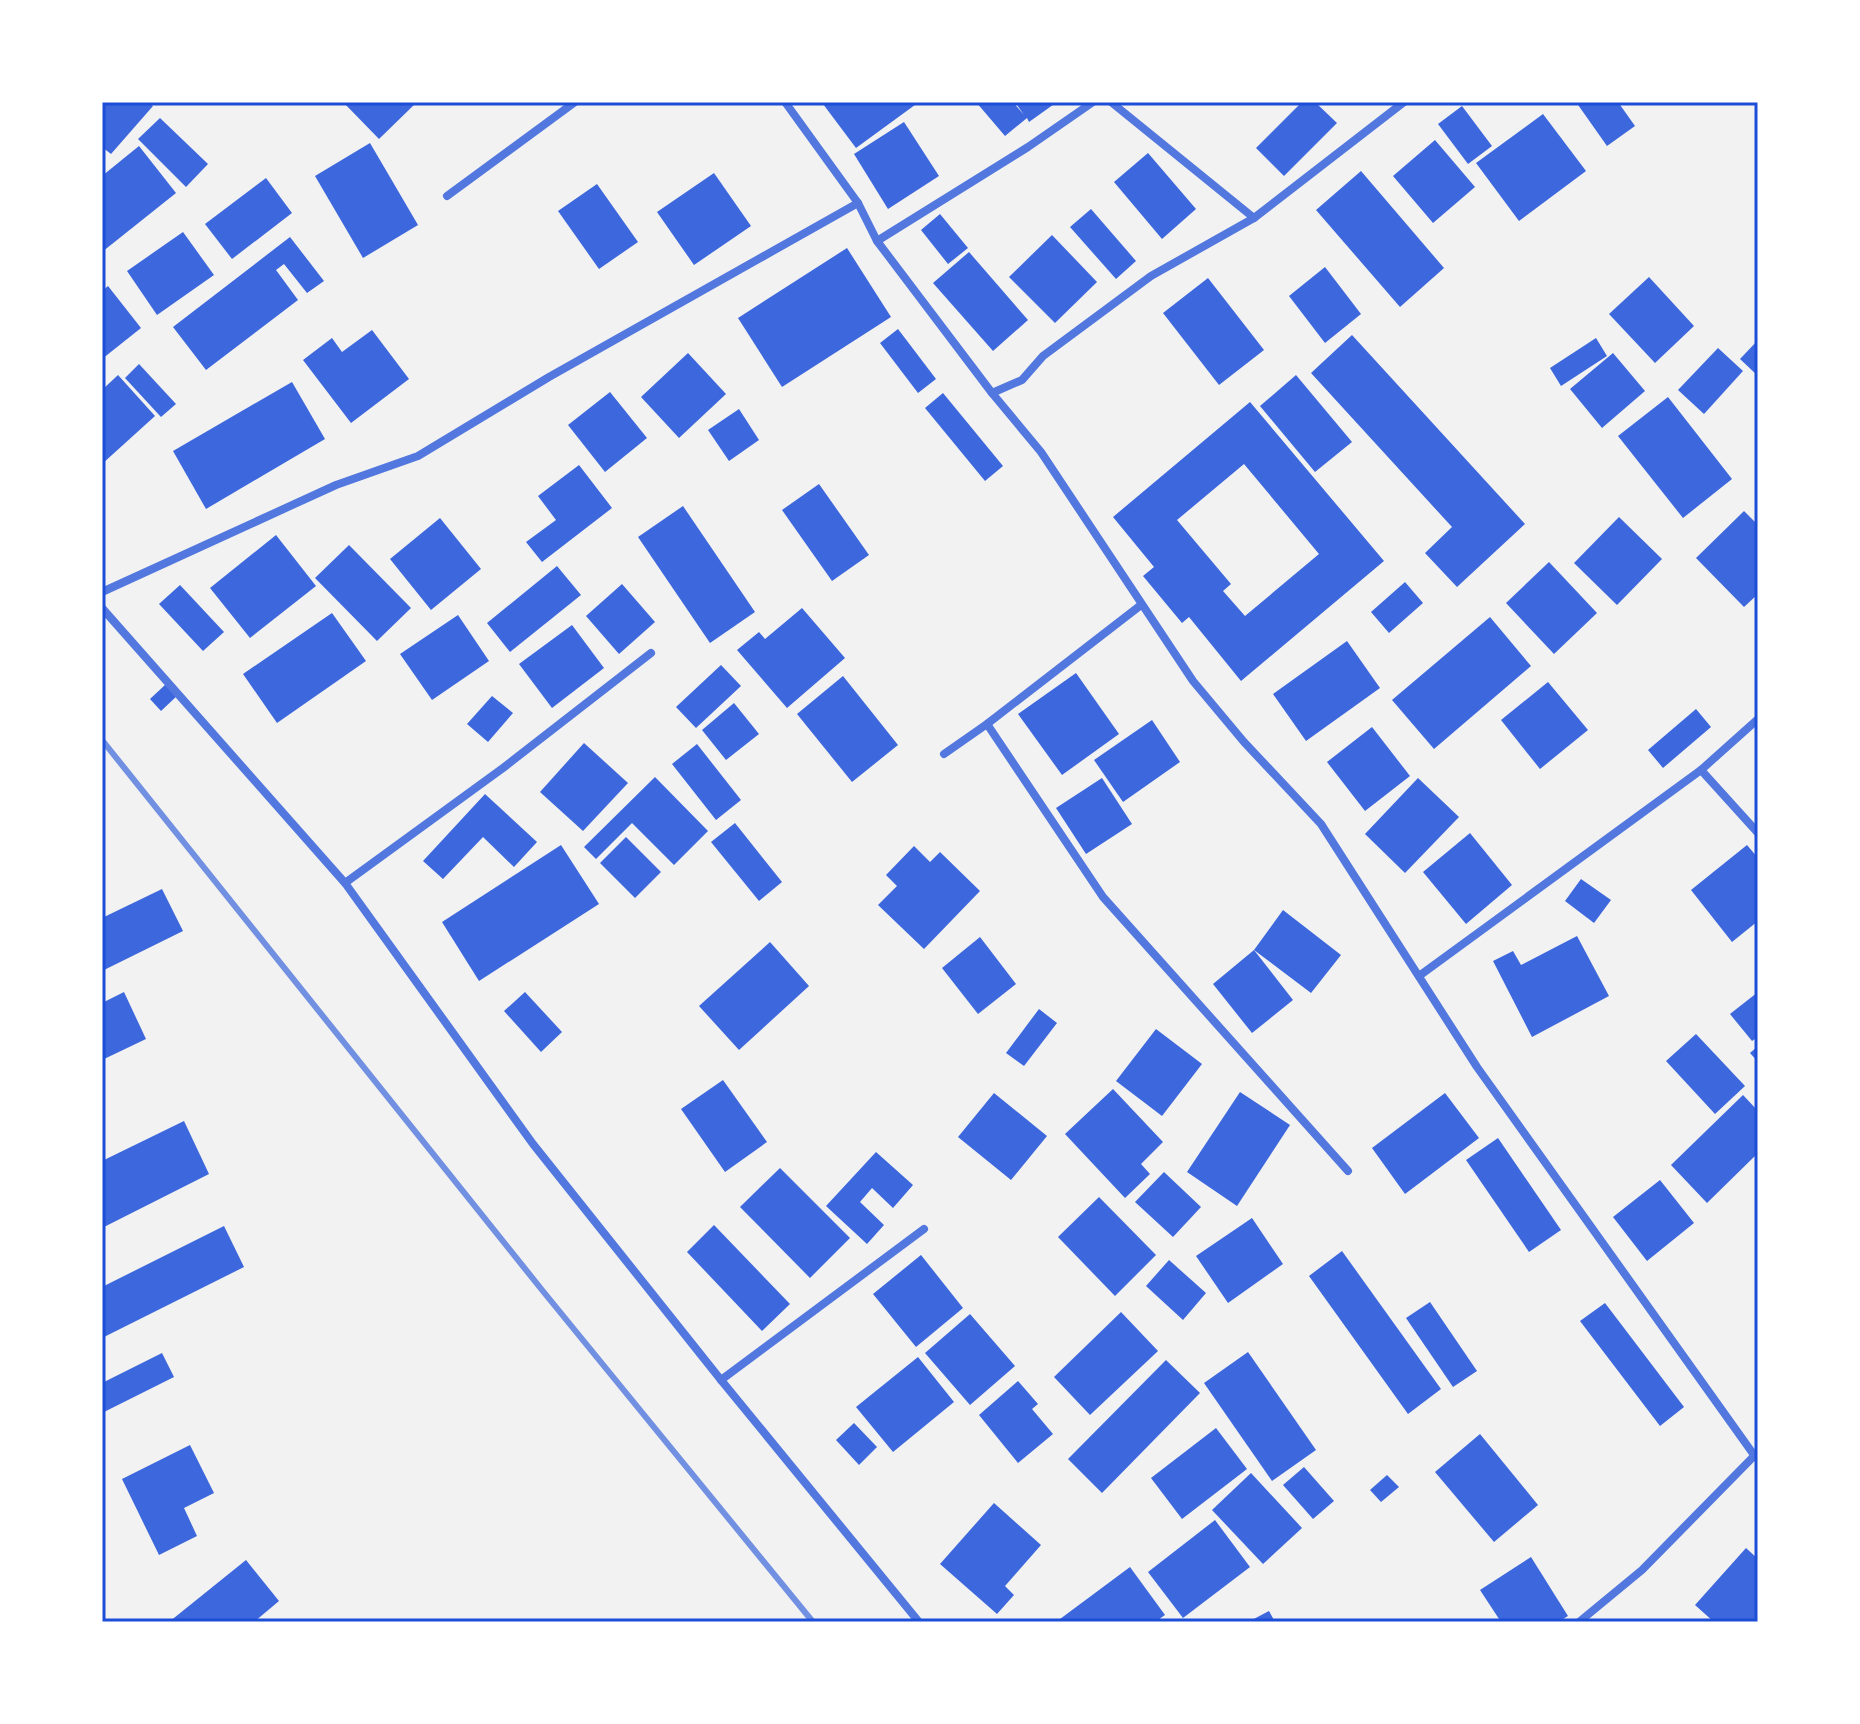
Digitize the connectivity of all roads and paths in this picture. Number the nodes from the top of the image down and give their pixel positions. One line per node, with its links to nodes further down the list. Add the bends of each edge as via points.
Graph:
1 (575, 102): 6 (street)
2 (785, 102): 7 (street)
3 (1093, 102): 9 (street)
4 (1111, 102): 8 (street)
5 (1404, 102): 8 (street)
6 (447, 196)
7 (858, 203): 9 (street); 11 (street, via 418,456 336,485)
8 (1254, 218): 10 (street, via 1151,276 1043,356 1022,380)
9 (877, 241): 10 (street)
10 (992, 393): 12 (street, via 1041,452)
11 (102, 592)
12 (1141, 605): 16 (street); 21 (street, via 1193,681 1321,824)
13 (102, 608): 20 (street)
14 (651, 653): 20 (street)
15 (1758, 719): 18 (street)
16 (987, 724): 17 (street); 22 (street, via 1103,897)
17 (944, 754)
18 (1701, 770): 19 (street); 21 (street)
19 (1758, 833)
20 (345, 883): 24 (street, via 533,1144)
21 (1419, 976): 25 (street, via 1477,1067)
22 (1348, 1171)
23 (924, 1229): 24 (street)
24 (721, 1380): 26 (street)
25 (1756, 1453): 27 (street, via 1642,1570)
26 (919, 1622)
27 (1579, 1622)

